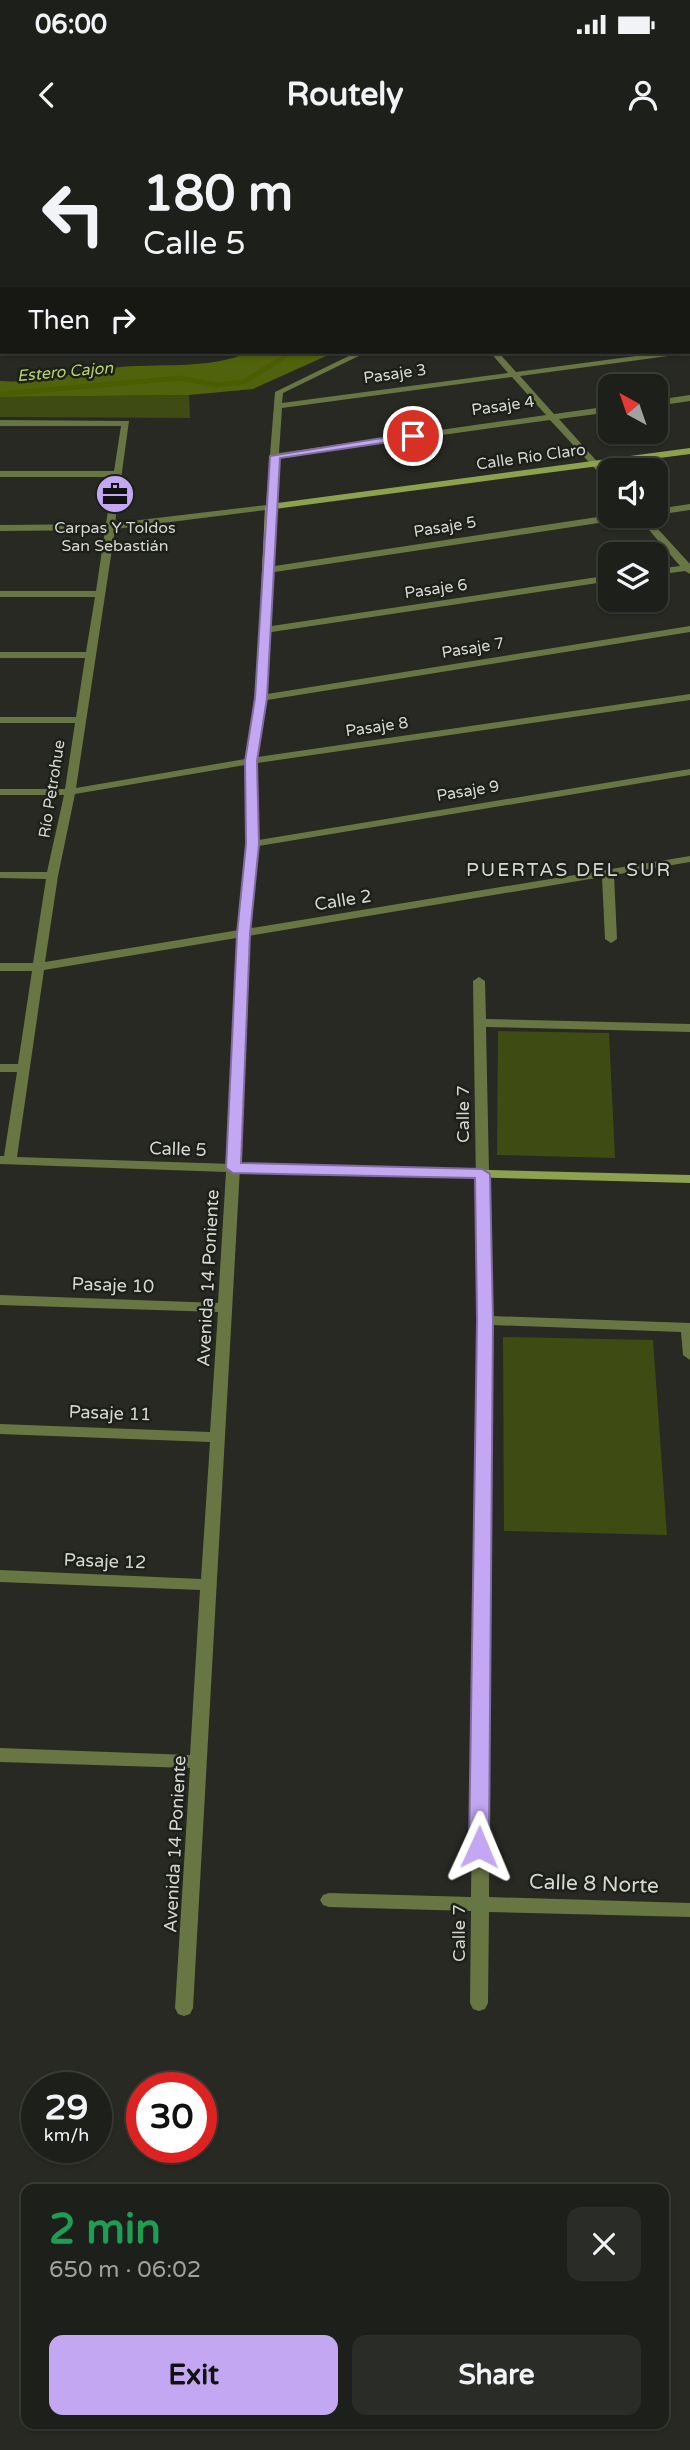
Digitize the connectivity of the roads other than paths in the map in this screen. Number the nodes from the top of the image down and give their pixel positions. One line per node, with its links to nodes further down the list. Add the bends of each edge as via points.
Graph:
1 (359, 354): 7 (street, via 279,392)
2 (496, 354): 4 (street)
3 (667, 354): 4 (street, Pasaje 3)
4 (512, 374): 7 (street, Pasaje 3); 9 (street)
5 (690, 398): 6 (street)
6 (668, 401)
7 (278, 406): 12 (street, Avenida 14 Poniente)
8 (598, 410): 9 (street, Pasaje 4)
9 (550, 416): 12 (street, Pasaje 4); 13 (street)
10 (0, 422): 16 (street, Río Petrohue, via 126,423)
11 (690, 451): 13 (street, Calle Río Claro)
12 (275, 456): 17 (street, Avenida 14 Poniente)
13 (594, 464): 14 (street); 17 (street, Calle Río Claro)
14 (598, 468)
15 (0, 474): 16 (street)
16 (118, 474): 21 (street, Río Petrohue)
17 (270, 507): 21 (street, Calle Río Claro); 25 (street, Avenida 14 Poniente)
18 (690, 507): 19 (street)
19 (668, 510)
20 (598, 520): 25 (street, Pasaje 5)
21 (108, 527): 22 (street, Calle Río Claro); 29 (street, Río Petrohue)
22 (0, 528)
23 (652, 528): 24 (street)
24 (689, 568): 26 (street)
25 (268, 570): 31 (street, Avenida 14 Poniente)
26 (668, 571)
27 (598, 580): 31 (street, Pasaje 6)
28 (0, 594): 29 (street)
29 (99, 594): 33 (street, Río Petrohue)
30 (690, 629): 35 (street, Pasaje 7)
31 (265, 630): 35 (street, Avenida 14 Poniente)
32 (0, 655): 33 (street)
33 (90, 655): 37 (street, Río Petrohue)
34 (690, 697): 38 (street, Pasaje 8)
35 (261, 698): 38 (street, Avenida 14 Poniente)
36 (0, 720): 37 (street)
37 (79, 720): 41 (street, Río Petrohue)
38 (251, 761): 41 (street, Pasaje 8); 42 (street, Avenida 14 Poniente)
39 (690, 772): 42 (street, Pasaje 9)
40 (0, 792): 41 (street)
41 (70, 792): 46 (street, Río Petrohue)
42 (252, 844): 47 (street, Avenida 14 Poniente)
43 (690, 859): 44 (street, Calle 2)
44 (608, 874): 47 (street, Calle 2); 48 (street)
45 (0, 875): 46 (street)
46 (52, 876): 50 (street, Río Petrohue)
47 (244, 934): 50 (street, Calle 2); 57 (street, Avenida 14 Poniente)
48 (611, 939)
49 (0, 967): 50 (street, Calle 2)
50 (39, 967): 55 (street, Río Petrohue)
51 (479, 981): 52 (street, Calle 7)
52 (482, 1023): 53 (street); 58 (street, Calle 7)
53 (690, 1028)
54 (0, 1068): 55 (street)
55 (22, 1068): 56 (street, Río Petrohue)
56 (5, 1160): 57 (street, Calle 5)
57 (233, 1168): 58 (street, Calle 5); 61 (street, Avenida 14 Poniente)
58 (482, 1174): 59 (street, Calle 5); 62 (street, Calle 7)
59 (690, 1179)
60 (0, 1300): 61 (street, Pasaje 10)
61 (225, 1308): 66 (street, Avenida 14 Poniente)
62 (485, 1320): 63 (street); 72 (street, Calle 7)
63 (689, 1328): 64 (street)
64 (690, 1355)
65 (0, 1429): 66 (street, Pasaje 11)
66 (218, 1437): 68 (street, Avenida 14 Poniente)
67 (0, 1576): 68 (street, Pasaje 12)
68 (209, 1585): 70 (street, Avenida 14 Poniente)
69 (0, 1755): 70 (street)
70 (199, 1762): 75 (street, Avenida 14 Poniente)
71 (329, 1900): 72 (street, Calle 8 Norte)
72 (479, 1903): 73 (street, Calle 8 Norte); 74 (street, Calle 7)
73 (690, 1910)
74 (479, 2003)
75 (184, 2008)

